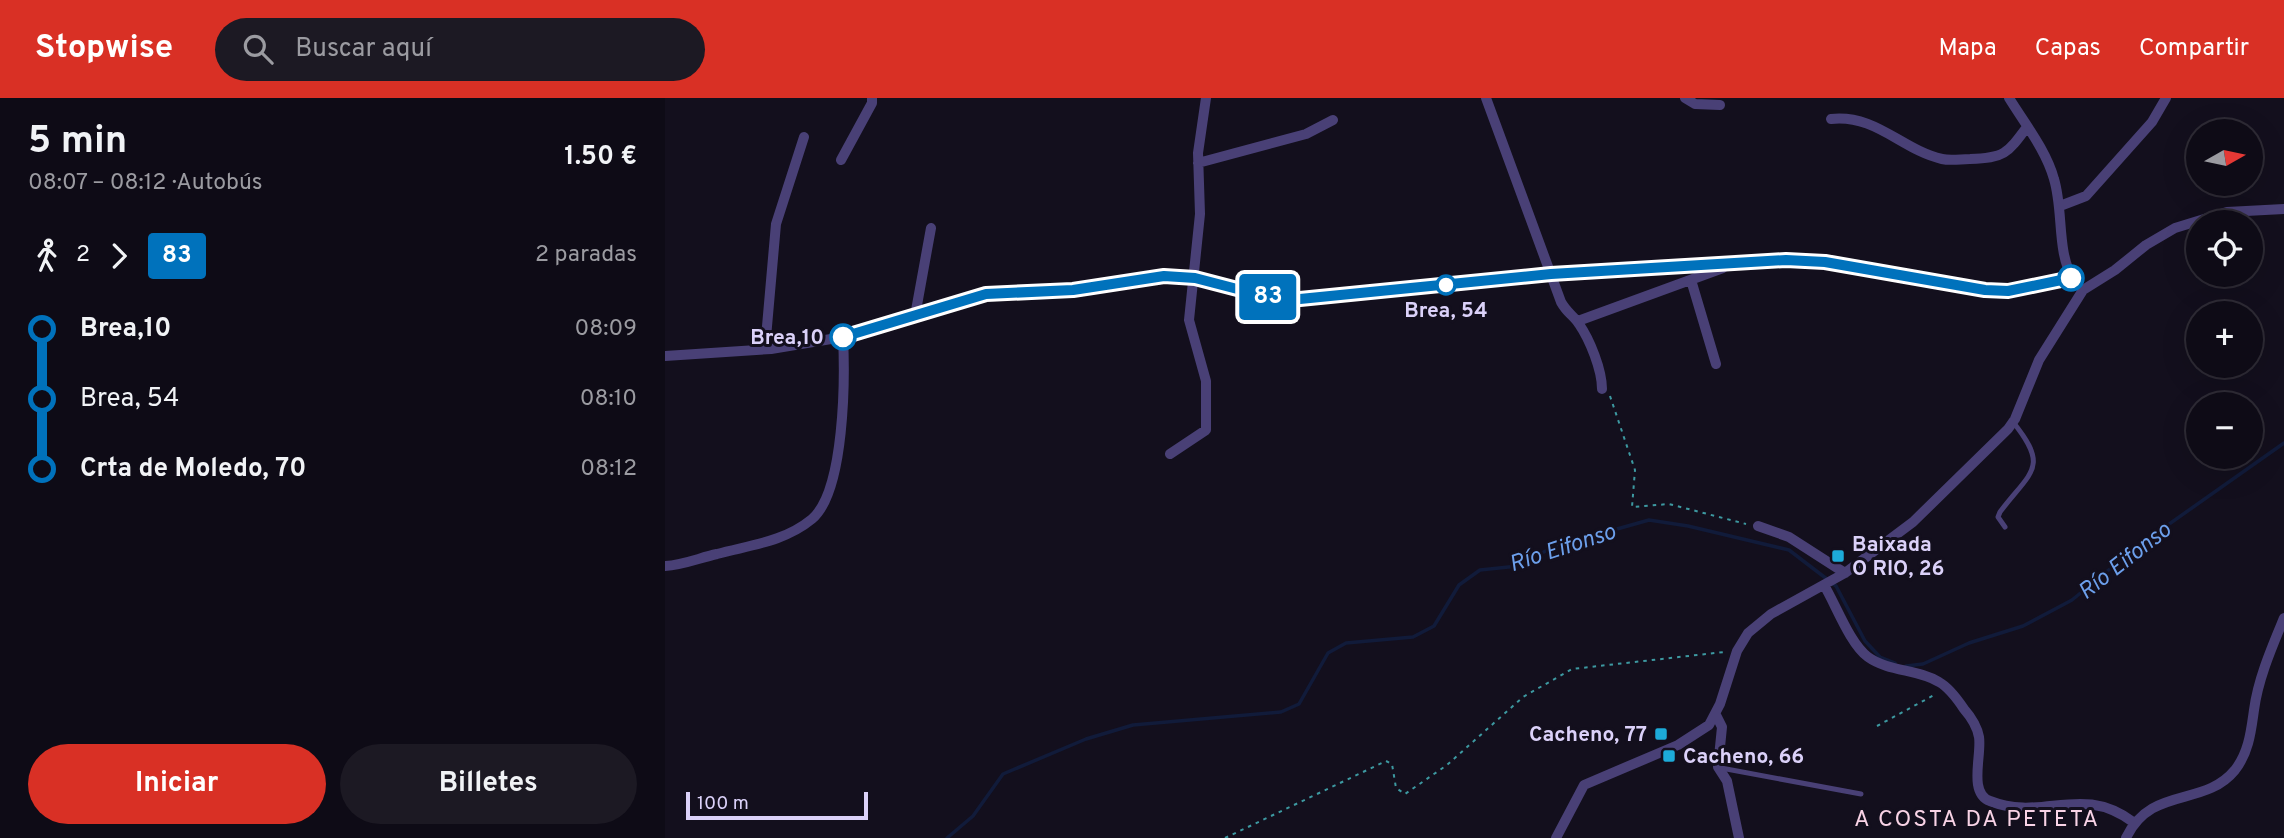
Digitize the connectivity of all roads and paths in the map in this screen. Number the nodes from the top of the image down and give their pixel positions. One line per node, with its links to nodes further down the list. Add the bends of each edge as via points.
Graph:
1 (872, 98): 12 (street)
2 (1206, 98): 13 (street)
3 (1486, 98): 18 (street)
4 (1685, 98): 7 (street, via 1695,104)
5 (2009, 98): 10 (street)
6 (2167, 98): 14 (street, via 2152,122 2086,196)
7 (1720, 105)
8 (1831, 119): 10 (street, via 1870,124 1916,150 1951,160 1999,158)
9 (1333, 120): 13 (street, via 1306,134)
10 (2027, 127): 14 (street, via 2046,157)
11 (804, 137): 26 (street, via 776,224)
12 (841, 160)
13 (1199, 163): 19 (street)
14 (2060, 206): 20 (street)
15 (2284, 208): 22 (street, via 2227,212 2175,228)
16 (931, 228): 23 (street)
17 (1730, 264): 18 (street); 20 (street, via 1804,260 1996,291); 21 (street)
18 (1551, 274): 19 (street, via 1300,299 1268,297); 24 (street, via 1569,317)
19 (1195, 278): 23 (street, via 1164,276 1073,290 986,294); 31 (street, via 1189,320 1206,381 1206,430)
20 (2071, 278): 22 (street)
21 (1691, 280): 24 (street); 28 (street)
22 (2083, 290): 30 (street, via 2039,360)
23 (915, 316): 25 (street)
24 (1578, 321): 29 (street, via 1602,377)
25 (843, 337): 26 (street); 34 (street, via 840,442 832,482 817,513 767,544)
26 (765, 349): 27 (street)
27 (665, 356)
28 (1716, 364)
29 (1602, 389): 32 (path, via 1609,392 1635,470 1632,507 1669,505)
30 (2013, 422): 33 (lane, via 2029,442 2035,459 2000,512); 35 (street, via 1913,522)
31 (1170, 454)
32 (1758, 526): 35 (street, via 1789,537)
33 (2005, 527)
34 (665, 566)
35 (1845, 573): 36 (street)
36 (1826, 584): 38 (street, via 1771,614 1748,633); 39 (street, via 1857,647 1870,659 1940,682)
37 (2284, 618): 44 (street, via 2264,671 2251,737 2237,768 2216,786 2164,801)
38 (1737, 651): 40 (street); 45 (path, via 1572,669 1523,697 1447,765 1405,794 1396,788 1392,764 1385,761)
39 (1947, 689): 41 (path); 44 (street, via 1977,727 1982,796 2040,809 2094,802)
40 (1716, 715): 42 (street, via 1722,727); 46 (street, via 1697,735 1584,785)
41 (1877, 726)
42 (1718, 767): 43 (lane); 47 (street, via 1727,781)
43 (1861, 794)
44 (2133, 822): 48 (street)
45 (1225, 838)
46 (1556, 838)
47 (1739, 838)
48 (2126, 838)

